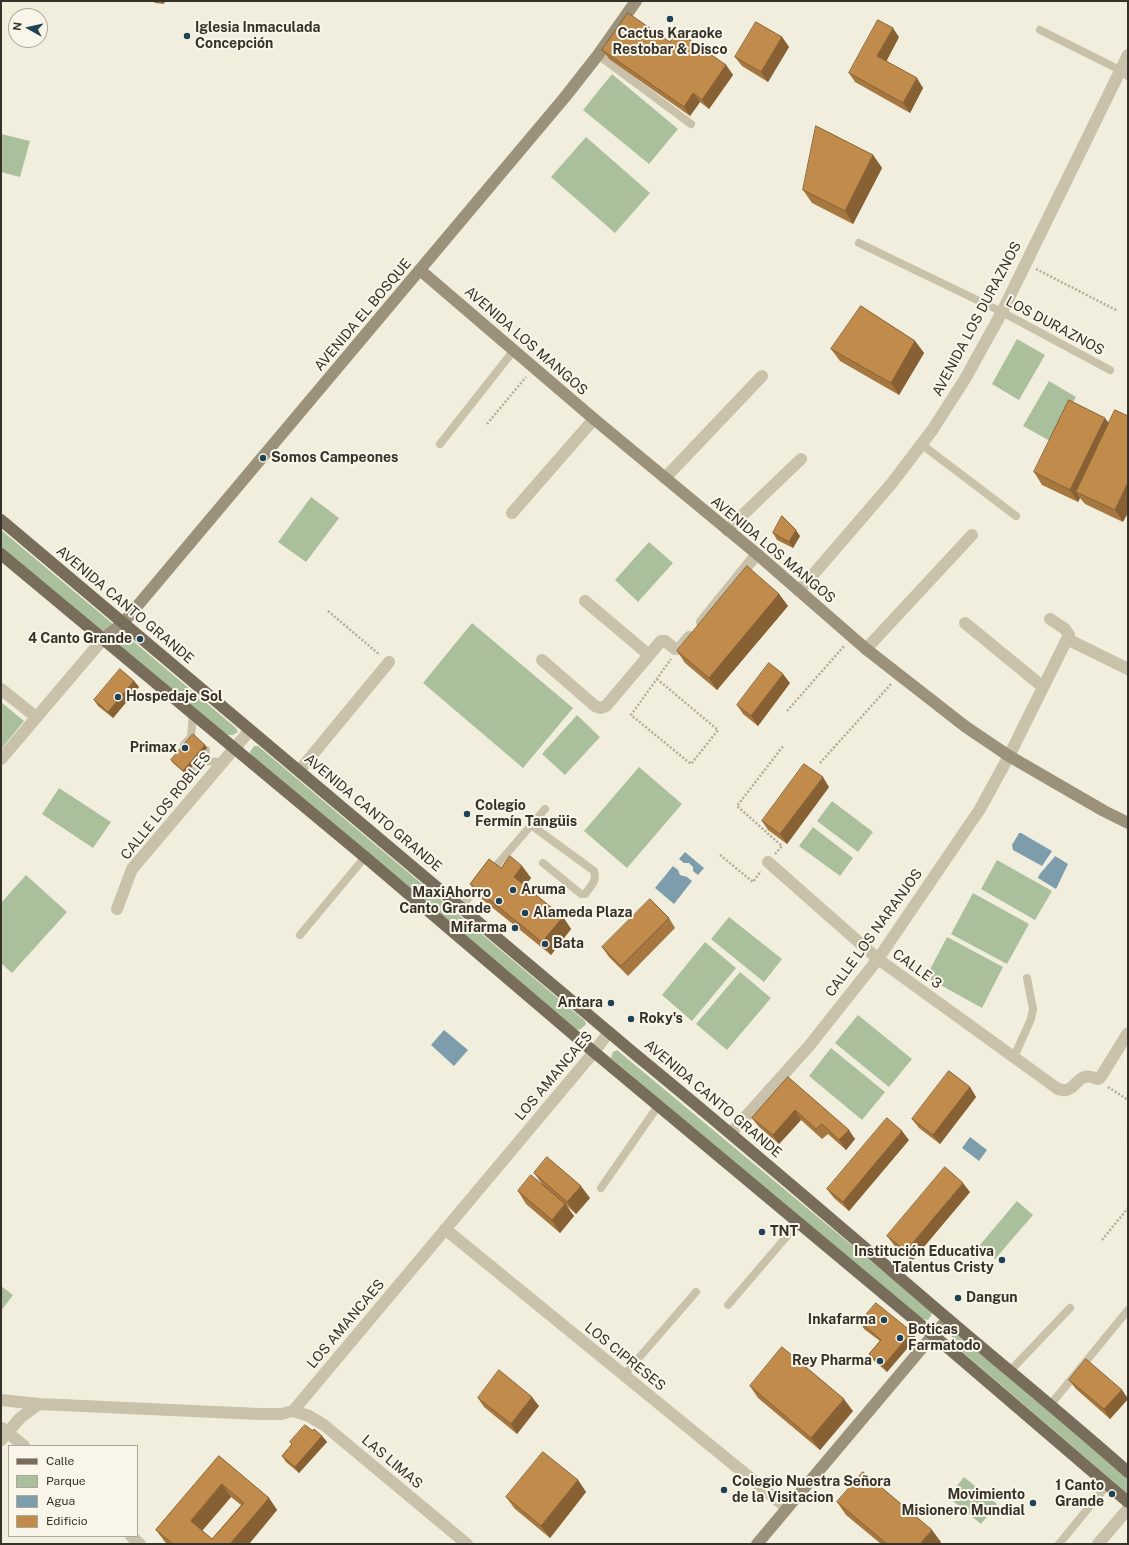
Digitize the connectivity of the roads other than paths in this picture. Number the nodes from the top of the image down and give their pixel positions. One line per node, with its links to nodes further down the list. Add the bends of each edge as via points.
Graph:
1 (636, 1): 3 (street, AVENIDA EL BOSQUE)
2 (1040, 30): 5 (lane)
3 (598, 55): 6 (lane); 8 (street, AVENIDA EL BOSQUE)
4 (1128, 55): 5 (street, AVENIDA LOS DURAZNOS)
5 (1124, 73): 9 (street, AVENIDA LOS DURAZNOS)
6 (691, 124)
7 (859, 243): 9 (lane, LOS DURAZNOS)
8 (420, 270): 10 (street, AVENIDA LOS MANGOS); 28 (street, AVENIDA EL BOSQUE)
9 (1002, 312): 11 (lane, LOS DURAZNOS); 15 (street, AVENIDA LOS DURAZNOS, via 965,379)
10 (514, 350): 13 (street, AVENIDA LOS MANGOS); 14 (lane)
11 (1110, 370)
12 (762, 376): 17 (street)
13 (594, 419): 17 (street, AVENIDA LOS MANGOS); 18 (street)
14 (440, 444)
15 (922, 444): 19 (lane); 25 (street, AVENIDA LOS DURAZNOS)
16 (801, 459): 21 (street)
17 (666, 478): 21 (street, AVENIDA LOS MANGOS)
18 (512, 513)
19 (1016, 516)
20 (1, 520): 28 (main road, AVENIDA CANTO GRANDE)
21 (728, 530): 24 (street, AVENIDA LOS MANGOS)
22 (972, 535): 32 (street)
23 (1, 554): 30 (main road)
24 (757, 554): 25 (street, AVENIDA LOS MANGOS); 33 (street, via 679,649 674,649 665,641 661,641)
25 (799, 591): 32 (street, AVENIDA LOS MANGOS)
26 (585, 601): 33 (street)
27 (1050, 619): 31 (street, via 1065,629 1069,635)
28 (123, 623): 30 (street, AVENIDA EL BOSQUE); 41 (main road, AVENIDA CANTO GRANDE)
29 (965, 623): 37 (street)
30 (103, 639): 39 (main road); 40 (street)
31 (1067, 639): 36 (street); 37 (street, CALLE LOS NARANJOS)
32 (866, 649): 45 (street, AVENIDA LOS MANGOS, via 966,727)
33 (649, 655): 34 (street, via 606,706 601,708 595,706)
34 (542, 660)
35 (389, 662): 50 (street)
36 (1128, 669)
37 (1043, 687): 45 (street, CALLE LOS NARANJOS)
38 (1, 689): 40 (street)
39 (194, 714): 42 (main road); 44 (lane, via 192,738)
40 (36, 717): 46 (street)
41 (250, 730): 42 (street, CALLE LOS ROBLES); 50 (main road, AVENIDA CANTO GRANDE)
42 (234, 748): 48 (street, CALLE LOS ROBLES); 54 (main road)
43 (206, 750): 47 (lane)
44 (177, 752)
45 (1009, 756): 52 (street, AVENIDA LOS MANGOS); 60 (street, CALLE LOS NARANJOS, via 980,809)
46 (1, 758)
47 (198, 761): 48 (lane); 49 (lane)
48 (222, 762): 58 (street, CALLE LOS ROBLES, via 132,870)
49 (191, 768)
50 (299, 771): 57 (main road, AVENIDA CANTO GRANDE)
51 (545, 809): 53 (lane)
52 (1128, 823)
53 (531, 825): 56 (lane, via 594,871 595,882 585,894 581,894); 57 (lane)
54 (365, 857): 59 (lane); 64 (main road)
55 (768, 862): 60 (street, CALLE 3)
56 (543, 863)
57 (461, 907): 62 (main road, AVENIDA CANTO GRANDE)
58 (116, 909)
59 (300, 935)
60 (878, 959): 65 (street, CALLE 3); 67 (street, CALLE LOS NARANJOS, via 808,1046)
61 (1028, 978): 65 (lane, via 1033,1009)
62 (609, 1032): 64 (street, LOS AMANCAES); 67 (main road, AVENIDA CANTO GRANDE)
63 (1128, 1033): 65 (street, CALLE 3, via 1100,1078 1086,1076 1064,1091)
64 (594, 1052): 66 (main road); 70 (street, LOS AMANCAES)
65 (1014, 1057)
66 (658, 1106): 68 (lane); 69 (main road)
67 (731, 1133): 75 (main road, AVENIDA CANTO GRANDE)
68 (601, 1188)
69 (799, 1222): 72 (lane); 76 (main road)
70 (445, 1229): 78 (street, LOS CIPRESES); 82 (street, LOS AMANCAES)
71 (696, 1292): 78 (lane)
72 (728, 1305)
73 (1070, 1308): 77 (lane)
74 (1128, 1310): 81 (lane)
75 (948, 1319): 76 (street); 77 (main road, AVENIDA CANTO GRANDE)
76 (933, 1335): 86 (main road); 88 (street)
77 (1010, 1371): 81 (main road, AVENIDA CANTO GRANDE)
78 (624, 1375): 88 (street, LOS CIPRESES)
79 (1, 1400): 80 (street)
80 (39, 1404): 82 (street, via 259,1414); 83 (street)
81 (1051, 1404): 85 (main road, AVENIDA CANTO GRANDE)
82 (293, 1411): 92 (street, LAS LIMAS, via 309,1416 324,1425)
83 (3, 1433): 84 (street)
84 (22, 1445)
85 (1128, 1472)
86 (1108, 1484): 87 (main road); 94 (lane)
87 (1128, 1502)
88 (787, 1508): 93 (street)
89 (1128, 1509): 95 (street)
90 (132, 1537): 91 (street)
91 (140, 1544)
92 (467, 1544)
93 (757, 1544)
94 (1059, 1544)
95 (1098, 1544)

